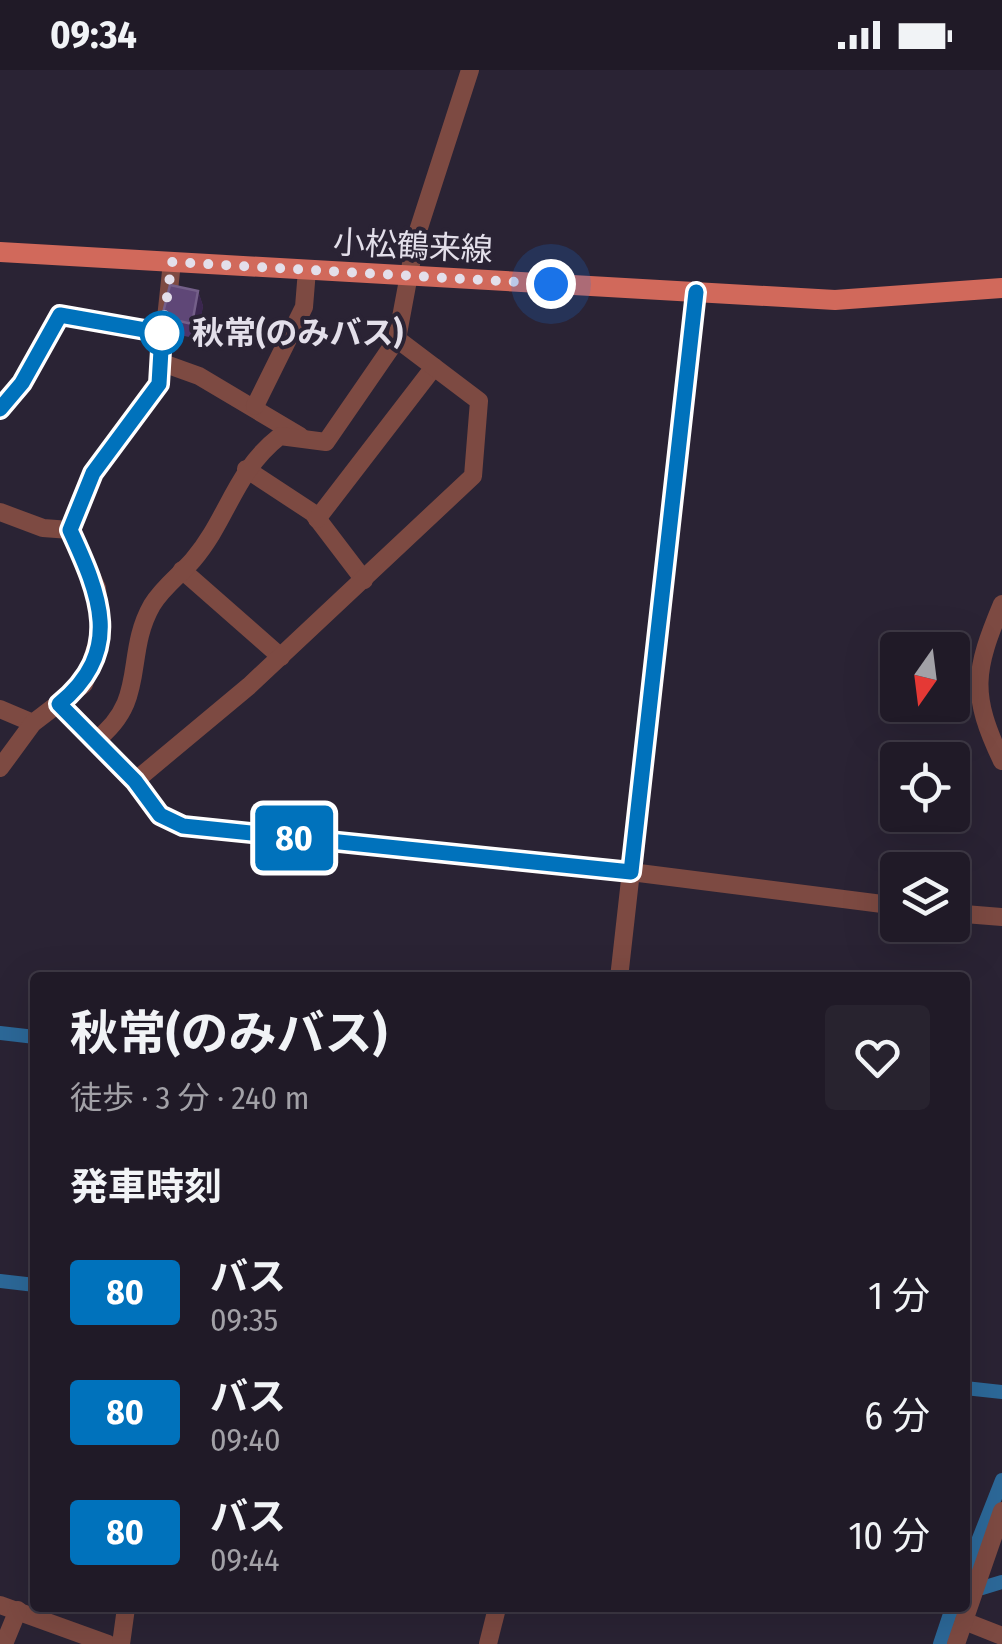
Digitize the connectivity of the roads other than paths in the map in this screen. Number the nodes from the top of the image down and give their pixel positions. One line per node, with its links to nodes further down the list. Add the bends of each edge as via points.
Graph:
1 (470, 70): 5 (street)
2 (0, 252): 3 (main road, 小松鶴来線)
3 (172, 262): 4 (main road, 小松鶴来線); 8 (street)
4 (307, 270): 5 (main road, 小松鶴来線); 12 (street, via 297,325)
5 (406, 276): 7 (main road, 小松鶴来線); 9 (street)
6 (1002, 288): 7 (main road, 小松鶴来線, via 835,300)
7 (696, 292): 30 (street)
8 (162, 333): 10 (street); 13 (street, via 60,315)
9 (398, 339): 11 (street); 14 (street, via 326,442)
10 (160, 362): 12 (street); 18 (street, via 159,384 93,473)
11 (434, 367): 17 (street); 20 (street, via 478,401 473,476)
12 (254, 406): 14 (street)
13 (0, 409)
14 (304, 439): 15 (street, via 280,436)
15 (246, 469): 17 (street); 19 (street)
16 (3, 519): 18 (street)
17 (317, 519): 20 (street)
18 (70, 530): 23 (street, via 98,588 100,631 84,684)
19 (182, 570): 22 (street); 26 (street, via 140,632 134,688 118,724)
20 (364, 580): 22 (street)
21 (1002, 604): 27 (street, via 976,687)
22 (281, 657): 29 (street)
23 (59, 704): 25 (street); 26 (street)
24 (0, 709): 25 (street)
25 (33, 722): 28 (street)
26 (95, 741): 29 (street)
27 (1002, 761)
28 (0, 768)
29 (135, 781): 30 (street, via 160,815 183,826)
30 (631, 872): 31 (street); 34 (street)
31 (880, 904)
32 (970, 914): 33 (street)
33 (1002, 917)
34 (620, 972)
35 (1002, 1511): 36 (street)
36 (970, 1604)
37 (9, 1607): 43 (street); 44 (street)
38 (126, 1612): 45 (street)
39 (496, 1612): 46 (street)
40 (967, 1612): 41 (street)
41 (964, 1621): 42 (street); 47 (street)
42 (1002, 1636)
43 (4, 1644)
44 (108, 1644)
45 (122, 1644)
46 (488, 1644)
47 (956, 1644)

